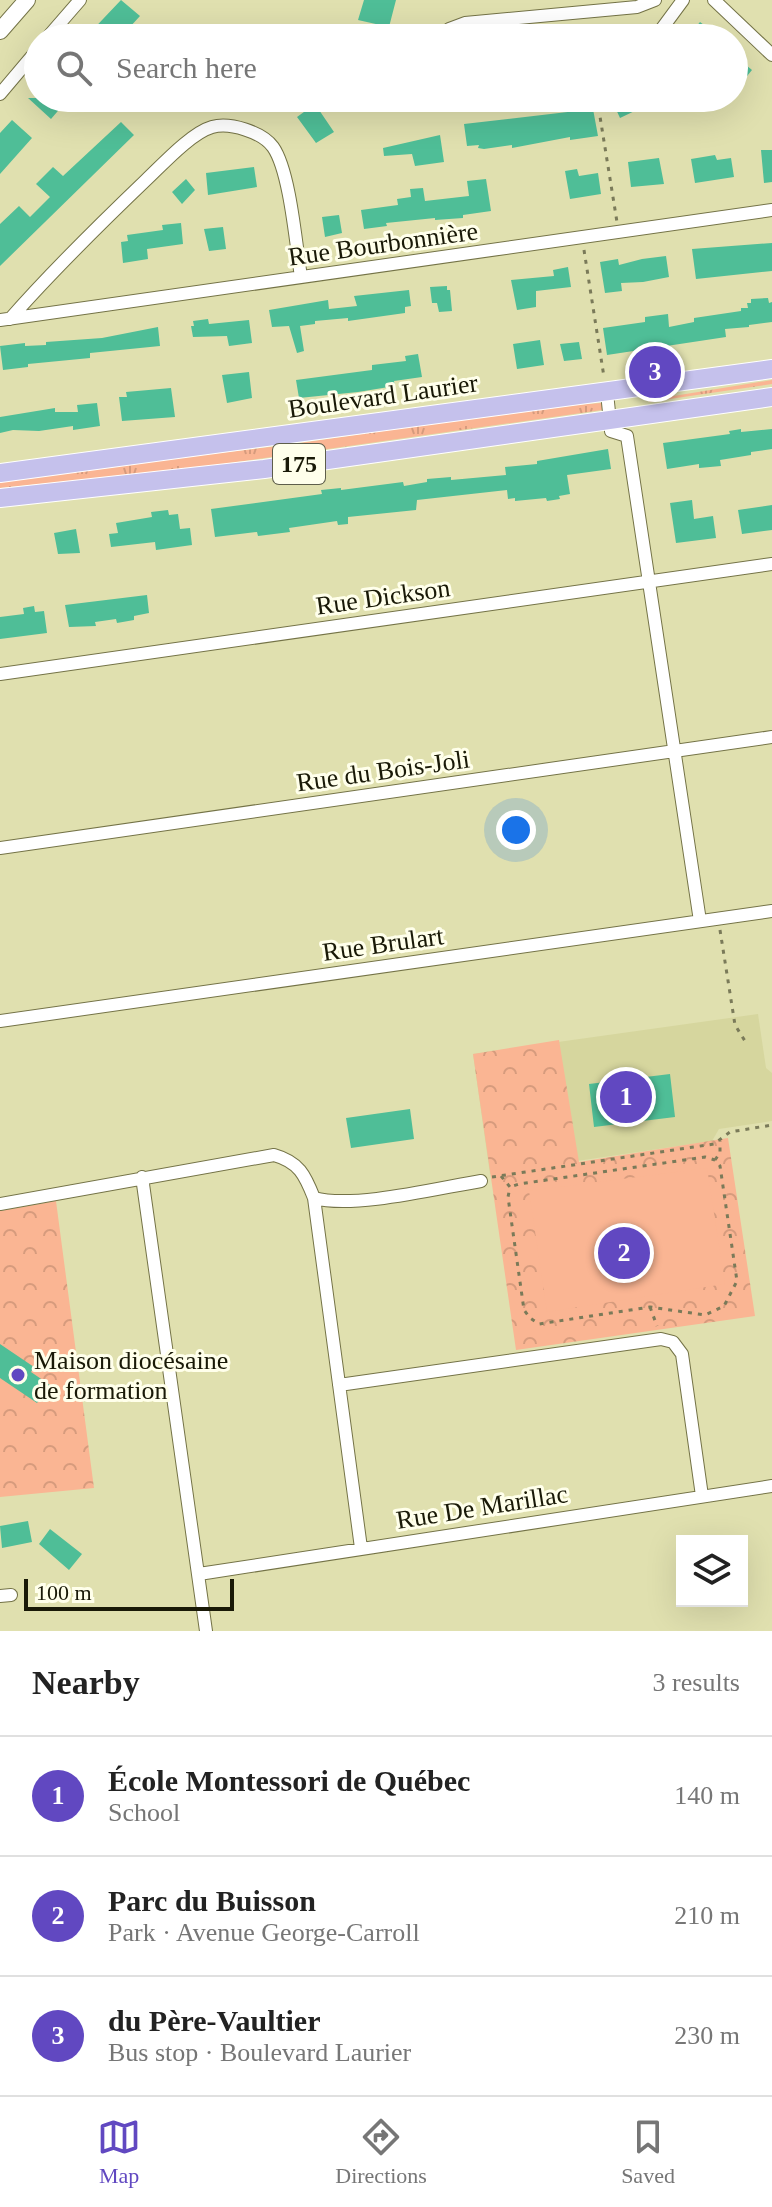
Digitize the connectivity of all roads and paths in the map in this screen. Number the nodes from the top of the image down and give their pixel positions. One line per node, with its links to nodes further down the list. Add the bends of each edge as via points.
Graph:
1 (27, 0): 11 (main road)
2 (80, 0): 7 (street)
3 (655, 0): 8 (street, via 637,7)
4 (683, 0): 9 (street)
5 (714, 0): 10 (street)
6 (0, 23): 11 (street)
7 (59, 24)
8 (462, 24)
9 (665, 24)
10 (739, 24)
11 (0, 31)
12 (748, 32): 13 (street)
13 (772, 55)
14 (24, 66): 15 (street)
15 (0, 94)
16 (599, 112): 18 (path)
17 (772, 210): 18 (street, Rue Bourbonnière)
18 (618, 233): 19 (street, Rue Bourbonnière)
19 (582, 239): 20 (street, Rue Bourbonnière); 23 (path)
20 (301, 277): 21 (street, Rue Bourbonnière); 21 (street, via 283,171 272,144 231,126 211,127 172,155)
21 (5, 319)
22 (772, 369): 23 (main road, Boulevard Laurier / 175)
23 (607, 393): 25 (street); 26 (main road, Boulevard Laurier / 175)
24 (772, 397): 25 (main road, 175)
25 (610, 421): 27 (main road, 175, via 264,469); 29 (street, via 611,431 627,436)
26 (0, 473)
27 (0, 498)
28 (772, 564): 29 (street, Rue Dickson)
29 (650, 580): 30 (street, Rue Dickson); 32 (street)
30 (0, 674)
31 (772, 737): 32 (street, Rue du Bois-Joli)
32 (675, 751): 33 (street, Rue du Bois-Joli); 36 (street)
33 (0, 848)
34 (772, 911): 35 (street, Rue Brulart)
35 (718, 919): 36 (street, Rue Brulart); 38 (path, via 735,1025)
36 (700, 921): 37 (street, Rue Brulart)
37 (0, 1021)
38 (745, 1041)
39 (772, 1125): 40 (path, via 730,1132)
40 (720, 1139): 41 (path); 42 (path)
41 (715, 1160): 45 (path, via 705,1157); 48 (path, via 737,1281 732,1295 724,1306 705,1315)
42 (501, 1176): 44 (path); 45 (path)
43 (142, 1177): 46 (street, via 274,1155 303,1170); 47 (street); 54 (street)
44 (481, 1181): 46 (street, via 330,1203)
45 (510, 1187): 48 (path, via 524,1310 530,1318 539,1324)
46 (314, 1198): 50 (street)
47 (0, 1204)
48 (650, 1307): 49 (path)
49 (661, 1339): 50 (street); 52 (street, via 673,1342 682,1354)
50 (339, 1385): 53 (street)
51 (772, 1486): 52 (street, Rue De Marillac)
52 (702, 1496): 53 (street, Rue De Marillac)
53 (361, 1548): 54 (street, Rue De Marillac)
54 (199, 1574): 55 (street)
55 (206, 1631)

